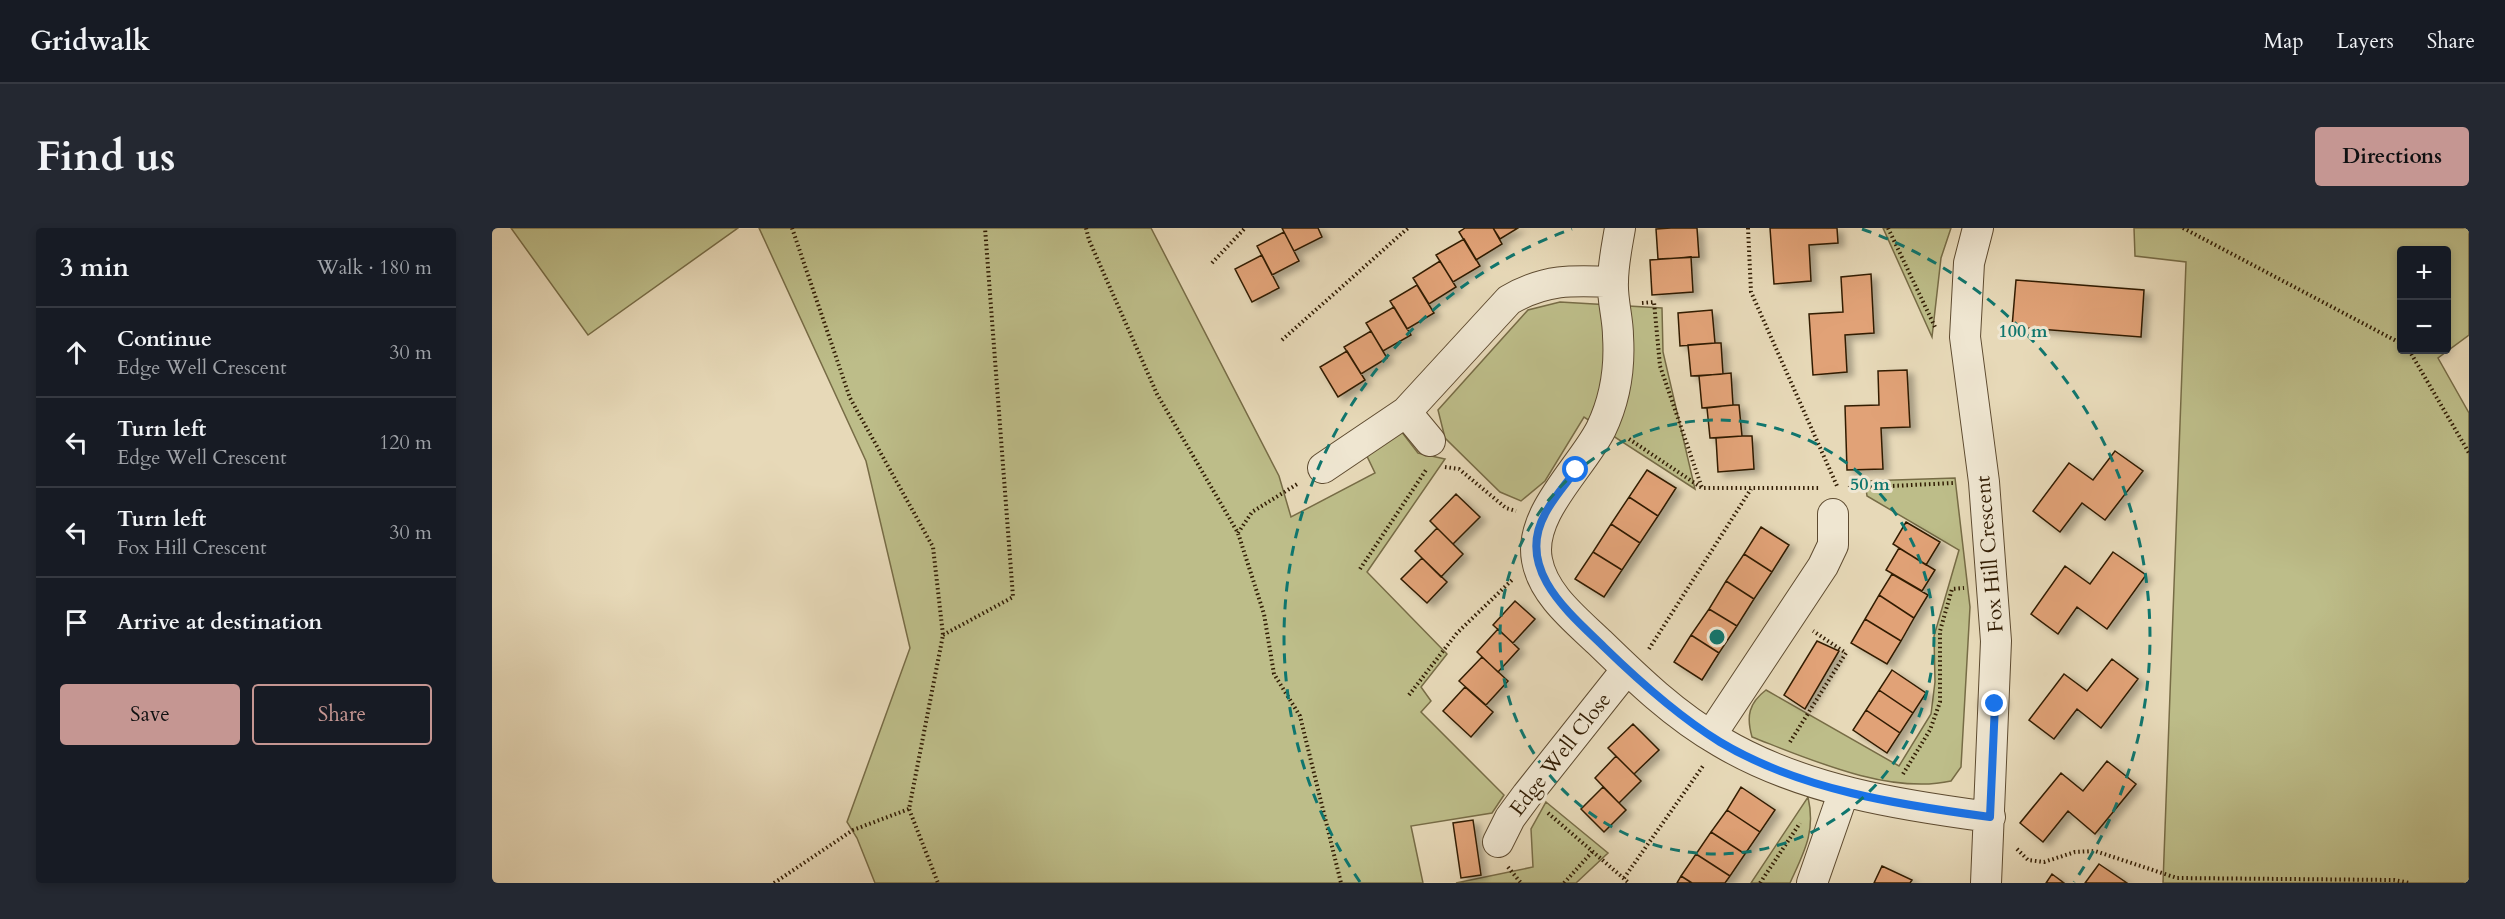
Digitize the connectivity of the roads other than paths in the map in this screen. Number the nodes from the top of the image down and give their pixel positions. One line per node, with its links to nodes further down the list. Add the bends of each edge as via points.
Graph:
1 (1620, 228): 3 (street)
2 (1978, 228): 11 (street, Fox Hill Crescent, via 1969,262 1965,338 1994,587 1995,704)
3 (1613, 294): 4 (street, via 1556,281 1529,288 1509,300); 8 (street, via 1618,334 1613,398 1576,470 1542,519 1537,560 1558,602)
4 (1406, 412): 5 (street); 6 (street)
5 (1429, 457)
6 (1323, 468)
7 (1836, 501): 9 (street, via 1833,545 1823,567)
8 (1630, 672): 9 (street); 12 (street, Edge Well Close, via 1527,795)
9 (1716, 738): 10 (street, via 1774,767)
10 (1835, 788): 11 (street, via 1887,801); 13 (street)
11 (1990, 817): 14 (street, Fox Hill Crescent)
12 (1498, 842)
13 (1812, 883)
14 (1986, 883)

